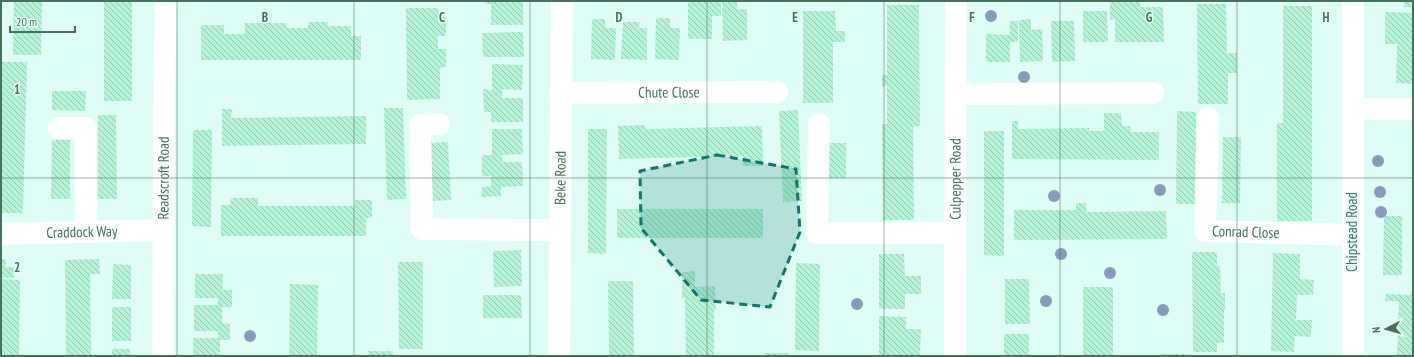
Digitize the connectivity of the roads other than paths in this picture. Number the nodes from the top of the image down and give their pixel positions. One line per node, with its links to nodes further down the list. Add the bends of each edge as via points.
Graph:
1 (166, 1): 15 (street, Readscroft Road)
2 (562, 1): 6 (street, Beke Road)
3 (956, 1): 8 (street, Culpepper Road)
4 (1353, 1): 9 (street, Chipstead Road)
5 (777, 92): 6 (street, Chute Close)
6 (560, 93): 16 (street, Beke Road)
7 (1153, 93): 8 (street)
8 (956, 94): 18 (street, Culpepper Road)
9 (1353, 109): 10 (street); 20 (street, Chipstead Road)
10 (1413, 109)
11 (1208, 118): 20 (street, Conrad Close, via 1205,231)
12 (439, 124): 16 (street, via 420,125 422,229)
13 (819, 124): 18 (street, via 817,233)
14 (59, 128): 17 (street, via 86,128)
15 (163, 230): 17 (street, Craddock Way); 21 (street, Readscroft Road)
16 (559, 230): 22 (street, Beke Road)
17 (86, 232): 19 (street, Craddock Way)
18 (955, 233): 23 (street, Culpepper Road)
19 (1, 234)
20 (1352, 235): 24 (street, Chipstead Road)
21 (163, 356)
22 (559, 356)
23 (955, 356)
24 (1353, 356)

